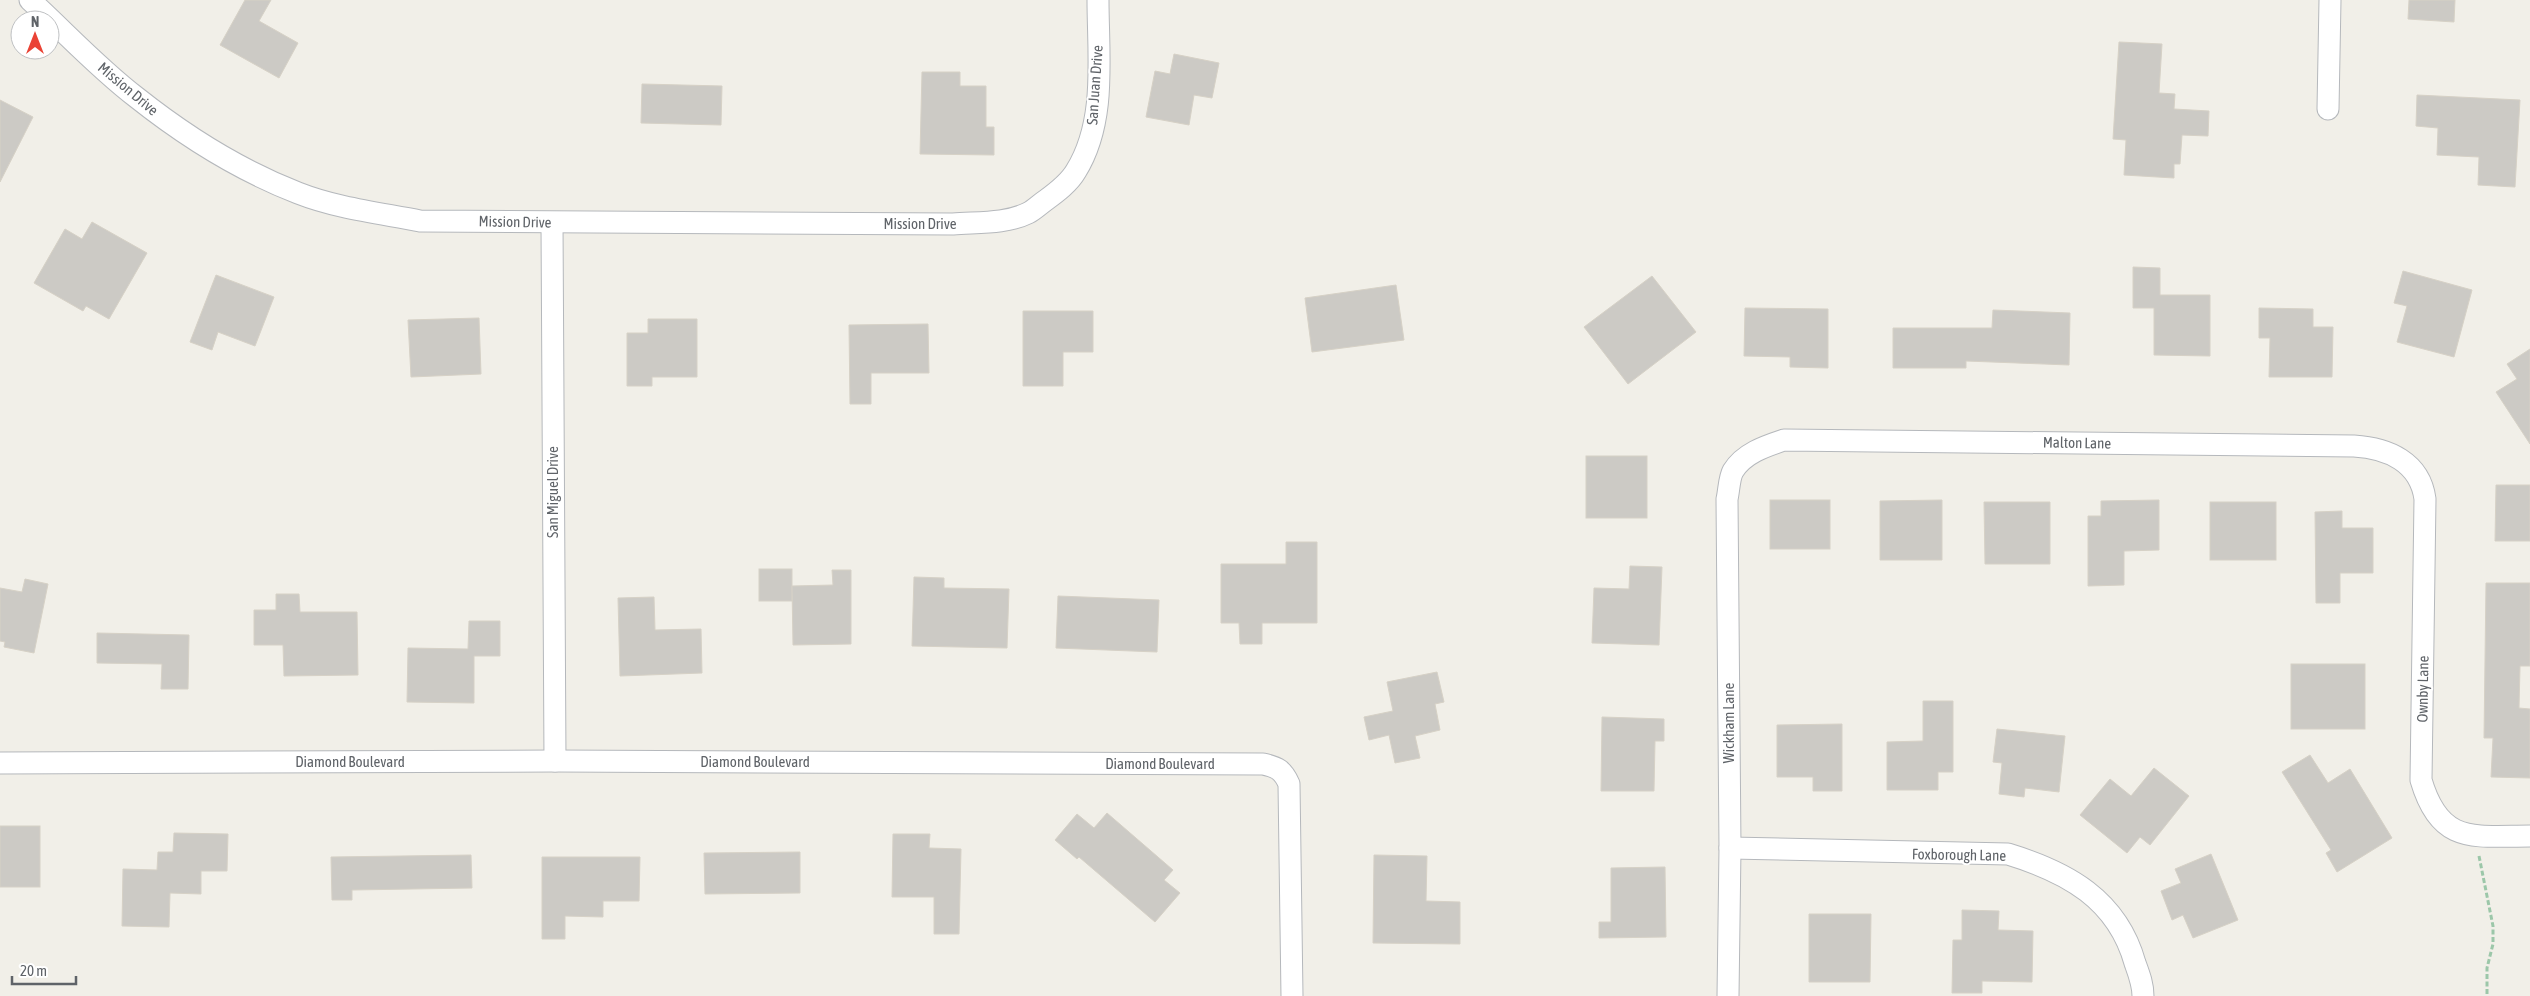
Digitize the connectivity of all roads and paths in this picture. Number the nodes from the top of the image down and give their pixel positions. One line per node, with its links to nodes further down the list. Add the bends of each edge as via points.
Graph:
1 (30, 0): 6 (street, Mission Drive, via 134,96 178,129 247,170 300,194 420,221)
2 (1098, 0): 5 (street, San Juan Drive, via 1095,119 1076,173)
3 (2330, 0): 4 (street)
4 (2328, 109)
5 (1059, 191): 6 (street, Mission Drive, via 1028,213 1004,221 953,224)
6 (552, 223): 9 (street, San Miguel Drive)
7 (1746, 457): 8 (street, Malton Lane, via 1763,446 1784,440 2344,445 2381,449); 13 (street, Wickham Lane, via 1733,472 1727,499)
8 (2408, 464): 11 (street, Ownby Lane, via 2423,485 2425,499 2421,780 2436,816 2452,829)
9 (555, 761): 10 (street, Diamond Boulevard); 14 (street, Diamond Boulevard, via 1262,764 1277,767 1289,784)
10 (0, 763)
11 (2478, 836): 12 (street, Ownby Lane); 17 (path, via 2478,860 2493,926)
12 (2530, 836)
13 (1730, 848): 15 (street, Wickham Lane); 16 (street, Foxborough Lane, via 2008,854 2034,862 2062,874 2110,912 2133,952)
14 (1292, 996)
15 (1728, 996)
16 (2143, 996)
17 (2487, 996)

